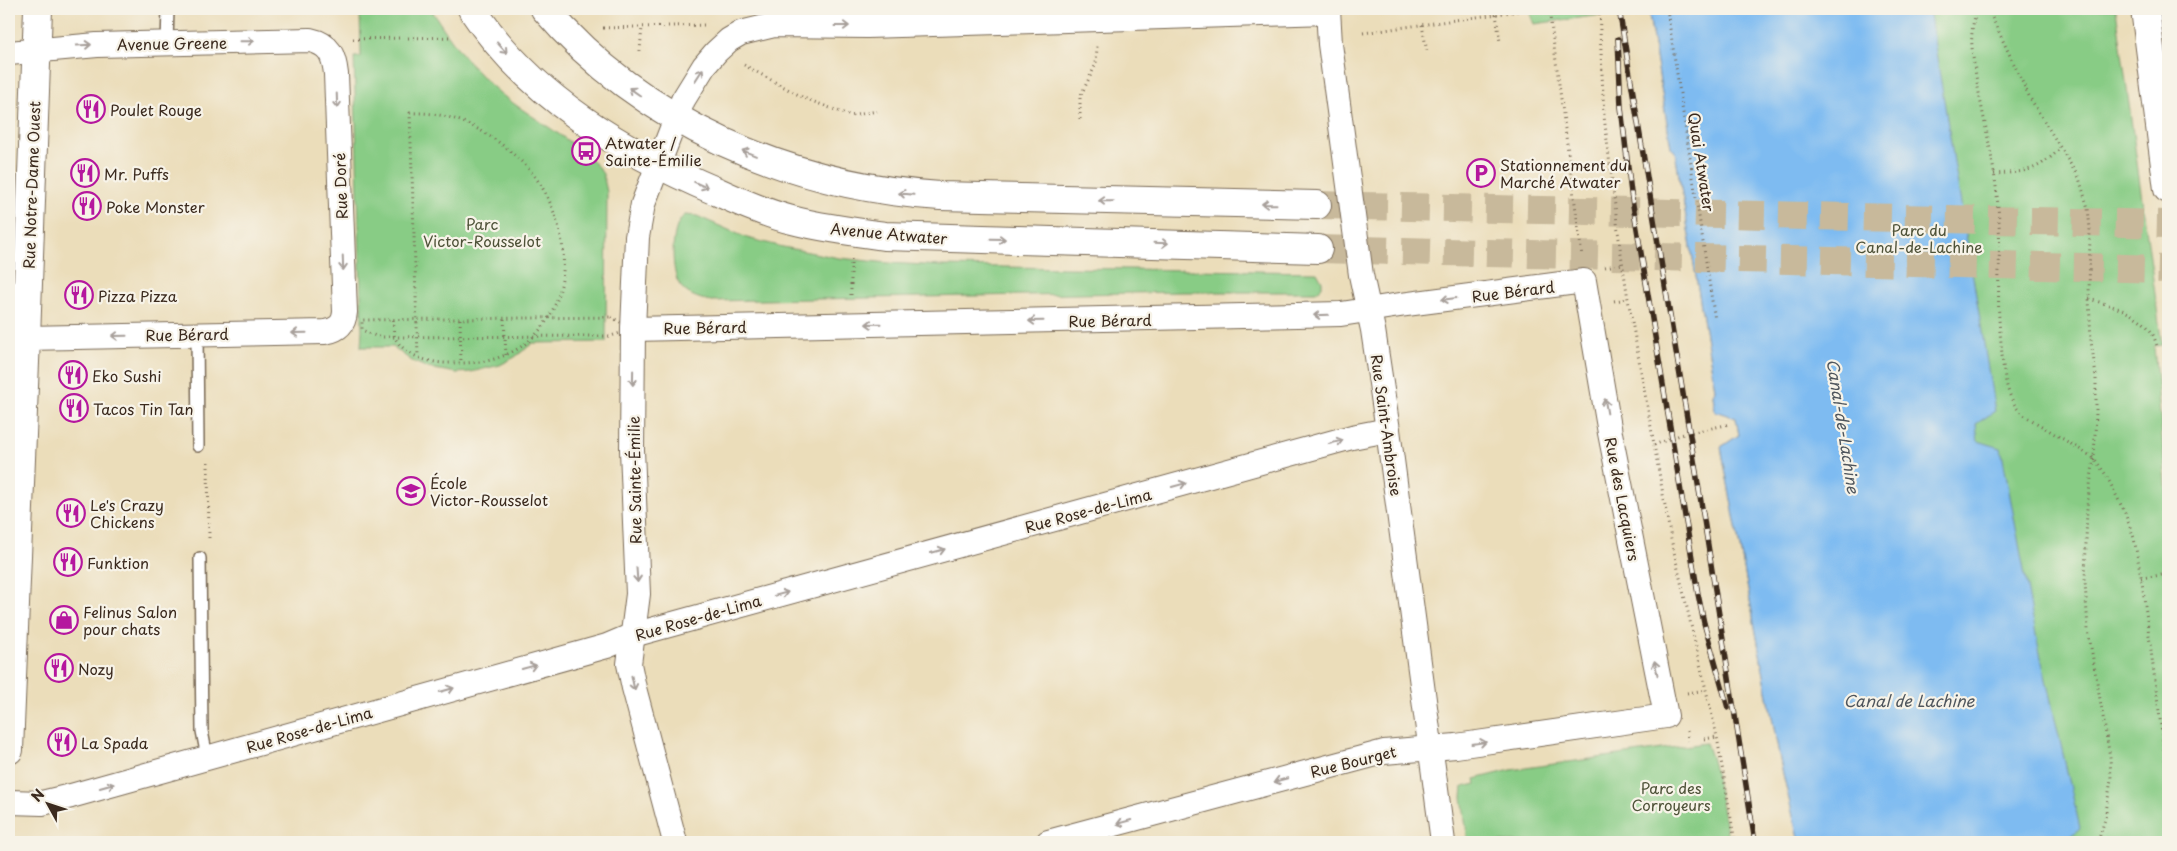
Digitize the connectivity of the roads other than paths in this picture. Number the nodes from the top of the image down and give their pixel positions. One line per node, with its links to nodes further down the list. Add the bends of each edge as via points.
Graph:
1 (38, 9): 9 (main road, Rue Notre-Dame Ouest)
2 (168, 9): 7 (lane)
3 (472, 9): 12 (main road, Avenue Atwater, one-way to 12, via 502,48 543,89 589,125)
4 (545, 9): 11 (main road, one-way to 4, via 612,75 580,47)
5 (2145, 9): 13 (main road)
6 (1328, 10): 11 (street, one-way to 6, via 692,85 716,52 741,32 755,28); 17 (street, Rue Saint-Ambroise, via 1361,274)
7 (167, 43): 8 (street, Avenue Greene, one-way to 8, via 310,40); 9 (street, Avenue Greene, one-way to 7)
8 (341, 46): 18 (street, Rue Doré, one-way to 18, via 336,74)
9 (36, 50): 10 (street, Avenue Greene); 21 (main road, Rue Notre-Dame Ouest)
10 (9, 53)
11 (676, 118): 12 (street, Rue Sainte-Émilie); 14 (main road, one-way to 11, via 947,196 881,191 786,168)
12 (657, 164): 15 (main road, Avenue Atwater, one-way to 15, via 764,211 822,228 853,232 885,236); 19 (street, Rue Sainte-Émilie, via 643,204)
13 (2168, 189)
14 (1318, 205)
15 (1318, 248)
16 (1592, 275): 17 (street, Rue Bérard, one-way to 17); 27 (street, Rue des Lacquiers, one-way to 16, via 1610,433)
17 (1369, 310): 19 (street, Rue Bérard, one-way to 19, via 1322,315); 22 (street, Rue Saint-Ambroise)
18 (343, 321): 20 (street, Rue Bérard, one-way to 20, via 336,330 325,332)
19 (622, 332): 25 (street, Rue Sainte-Émilie, one-way to 25, via 638,594)
20 (197, 334): 21 (street, Rue Bérard, one-way to 21); 23 (lane)
21 (26, 338): 26 (main road, Rue Notre-Dame Ouest)
22 (1388, 430): 25 (street, Rue Rose-de-Lima, one-way to 22, via 1352,437); 28 (street, Rue Saint-Ambroise)
23 (198, 446)
24 (200, 558): 30 (lane, via 202,731)
25 (633, 635): 30 (street, Rue Rose-de-Lima, one-way to 25, via 607,646); 32 (street, Rue Sainte-Émilie, one-way to 32, via 632,679)
26 (10, 686): 29 (main road, Rue Notre-Dame Ouest)
27 (1666, 716): 28 (street, Rue Bourget, one-way to 27)
28 (1430, 748): 33 (street, Rue Bourget, one-way to 33, via 1384,752); 34 (street, Rue Saint-Ambroise)
29 (9, 750)
30 (207, 757): 31 (street, Rue Rose-de-Lima, one-way to 30, via 60,799)
31 (9, 802)
32 (675, 842)
33 (1048, 842)
34 (1443, 842)

